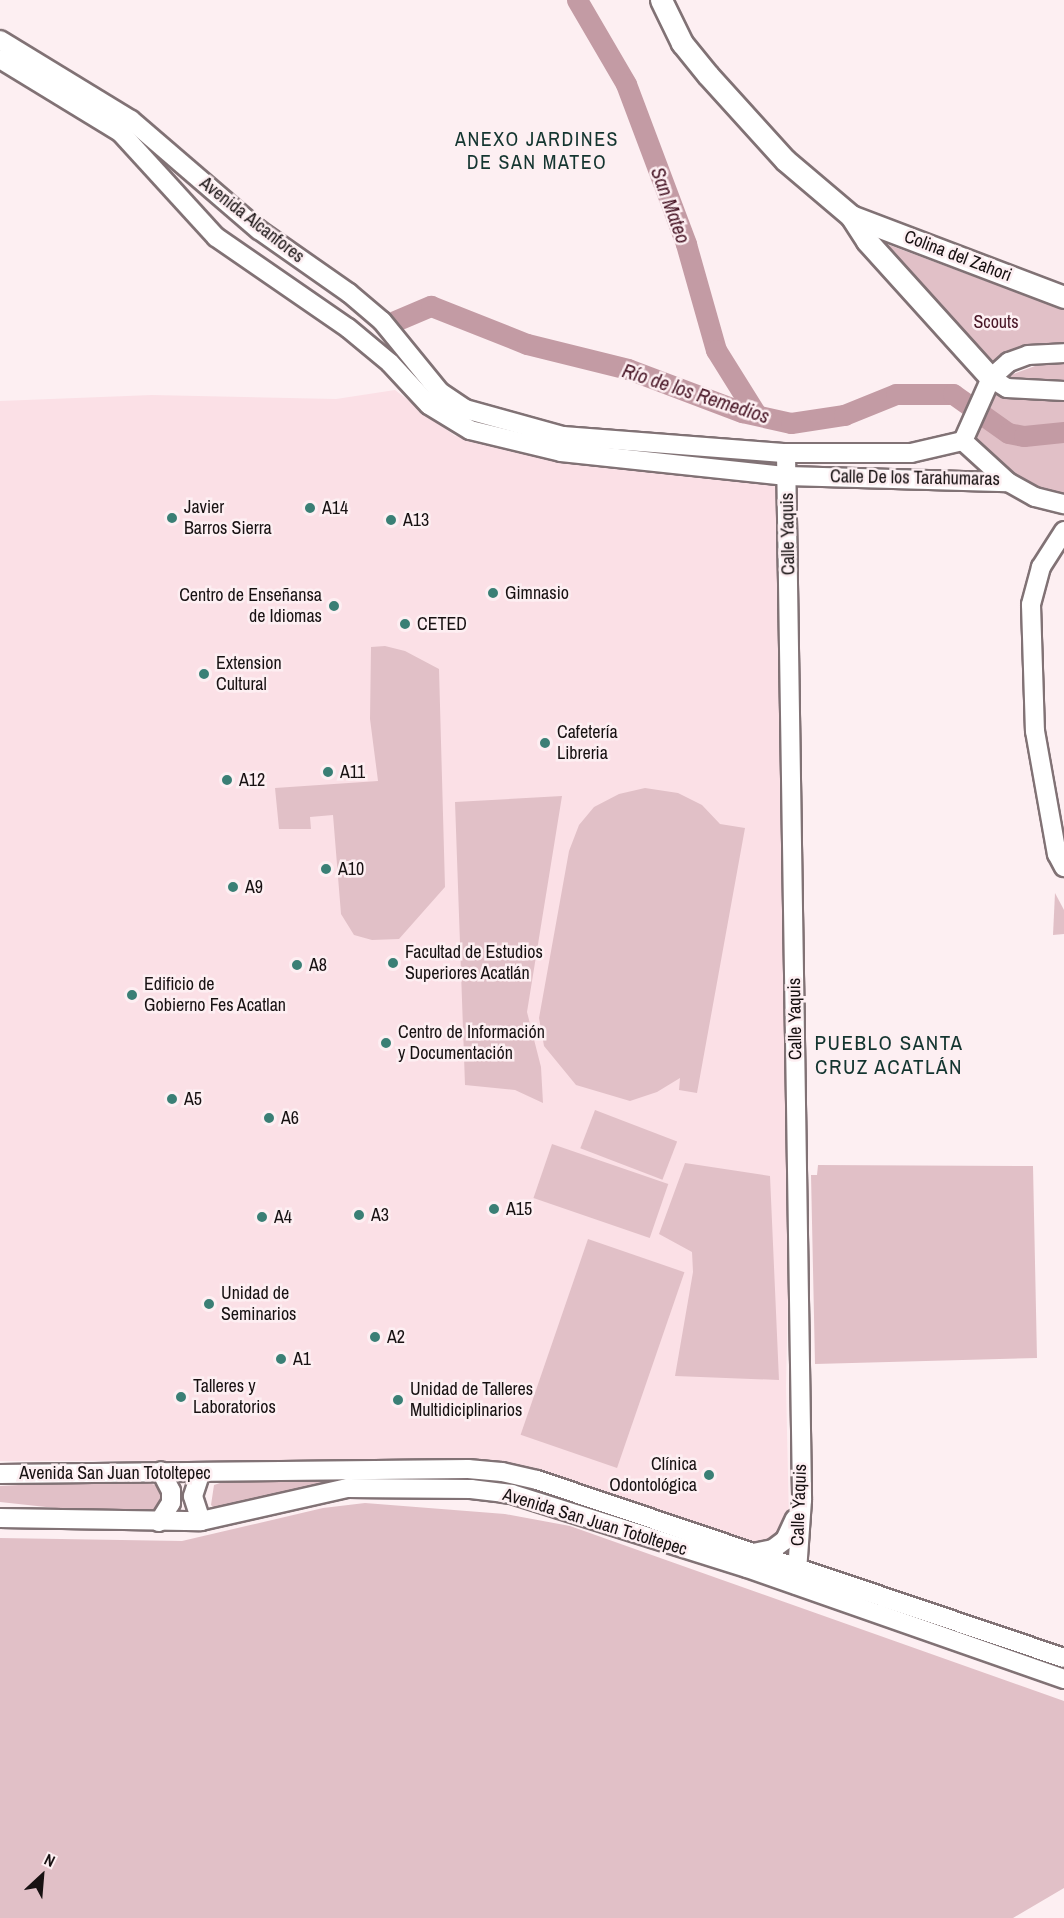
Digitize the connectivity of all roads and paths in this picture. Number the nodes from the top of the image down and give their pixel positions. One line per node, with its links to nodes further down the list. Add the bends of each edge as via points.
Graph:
1 (661, 0): 4 (main road, via 682,43 708,75 784,160)
2 (0, 40): 5 (main road, Avenida Alcanfores, via 131,120 259,230)
3 (0, 59): 6 (main road, Avenida Alcanfores, via 121,133 216,237)
4 (851, 216): 7 (main road, Colina del Zahori); 9 (main road, via 867,241)
5 (297, 256): 6 (main road); 11 (main road, Avenida Alcanfores, via 382,321 440,392)
6 (272, 277): 12 (main road, Avenida Alcanfores, via 372,346 429,405)
7 (1064, 297)
8 (1064, 353): 9 (main road, via 1028,355 1009,362)
9 (987, 384): 10 (main road); 13 (main road)
10 (1064, 391)
11 (488, 418): 14 (main road, Calle De los Tarahumaras, via 563,436)
12 (470, 430): 15 (main road, Calle De los Tarahumaras, via 561,452)
13 (963, 441): 14 (main road, Calle De los Tarahumaras, via 911,453); 16 (main road, Calle De los Tarahumaras)
14 (786, 453): 15 (main road, Calle Yaquis)
15 (786, 476): 16 (main road, Calle De los Tarahumaras); 23 (main road, Calle Yaquis)
16 (1008, 482): 17 (main road, via 1035,497)
17 (1064, 504)
18 (1064, 531): 19 (main road, via 1041,567 1031,605 1035,730 1057,854)
19 (1064, 867)
20 (161, 1471): 21 (main road, Avenida San Juan Totoltepec); 22 (main road, Avenida San Juan Totoltepec); 26 (main road, via 171,1491 171,1503)
21 (201, 1472): 25 (main road, via 193,1496); 27 (main road, Avenida San Juan Totoltepec, via 502,1472 537,1480)
22 (0, 1474)
23 (802, 1500): 27 (main road, via 785,1540 773,1549); 28 (main road, Calle Yaquis)
24 (0, 1518): 26 (main road, Avenida San Juan Totoltepec)
25 (201, 1521): 26 (main road, Avenida San Juan Totoltepec); 28 (main road, Avenida San Juan Totoltepec, via 348,1488 482,1490 512,1494)
26 (159, 1522)
27 (752, 1553): 28 (main road, Avenida San Juan Totoltepec)
28 (796, 1577): 29 (main road, Avenida San Juan Totoltepec); 30 (main road, Avenida San Juan Totoltepec)
29 (1064, 1658)
30 (1064, 1678)

